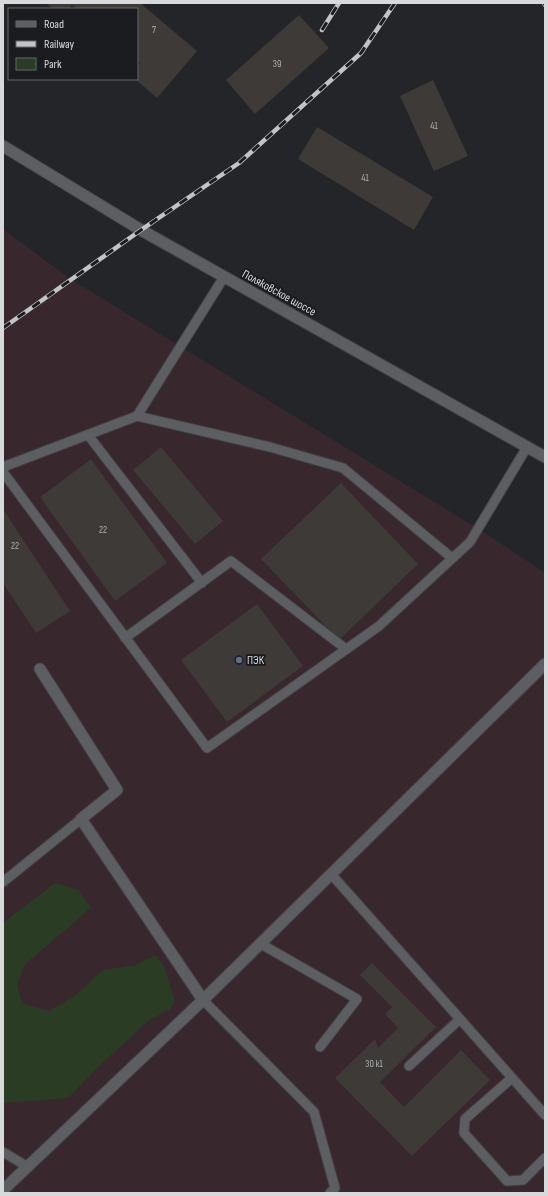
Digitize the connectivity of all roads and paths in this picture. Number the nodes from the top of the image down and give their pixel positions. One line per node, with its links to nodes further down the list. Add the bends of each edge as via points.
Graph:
1 (3, 146): 2 (street, Поляковское шоссе)
2 (224, 277): 3 (lane); 5 (street, Поляковское шоссе)
3 (137, 416): 4 (lane); 9 (lane, via 270,447 343,468)
4 (88, 435): 7 (lane); 10 (lane)
5 (527, 447): 6 (street, Поляковское шоссе); 9 (lane, via 470,542)
6 (545, 457)
7 (3, 467)
8 (3, 472): 11 (lane)
9 (452, 558): 12 (lane, via 379,626)
10 (202, 583): 11 (lane); 12 (lane, via 231,561)
11 (125, 638): 12 (lane, via 207,748)
12 (346, 649)
13 (545, 664): 16 (street)
14 (40, 669): 15 (street, via 117,790)
15 (81, 819): 17 (lane); 19 (street)
16 (331, 874): 18 (street); 20 (lane)
17 (3, 882)
18 (260, 944): 19 (street); 21 (lane, via 357,999)
19 (203, 1000): 27 (street); 29 (lane, via 314,1112 335,1188)
20 (460, 1019): 22 (lane); 23 (lane)
21 (320, 1047)
22 (409, 1066)
23 (512, 1078): 24 (lane); 26 (lane, via 465,1119 464,1133 507,1181 523,1180)
24 (545, 1115)
25 (3, 1152): 27 (lane)
26 (545, 1158)
27 (28, 1167): 28 (street)
28 (3, 1190)
29 (330, 1193)

